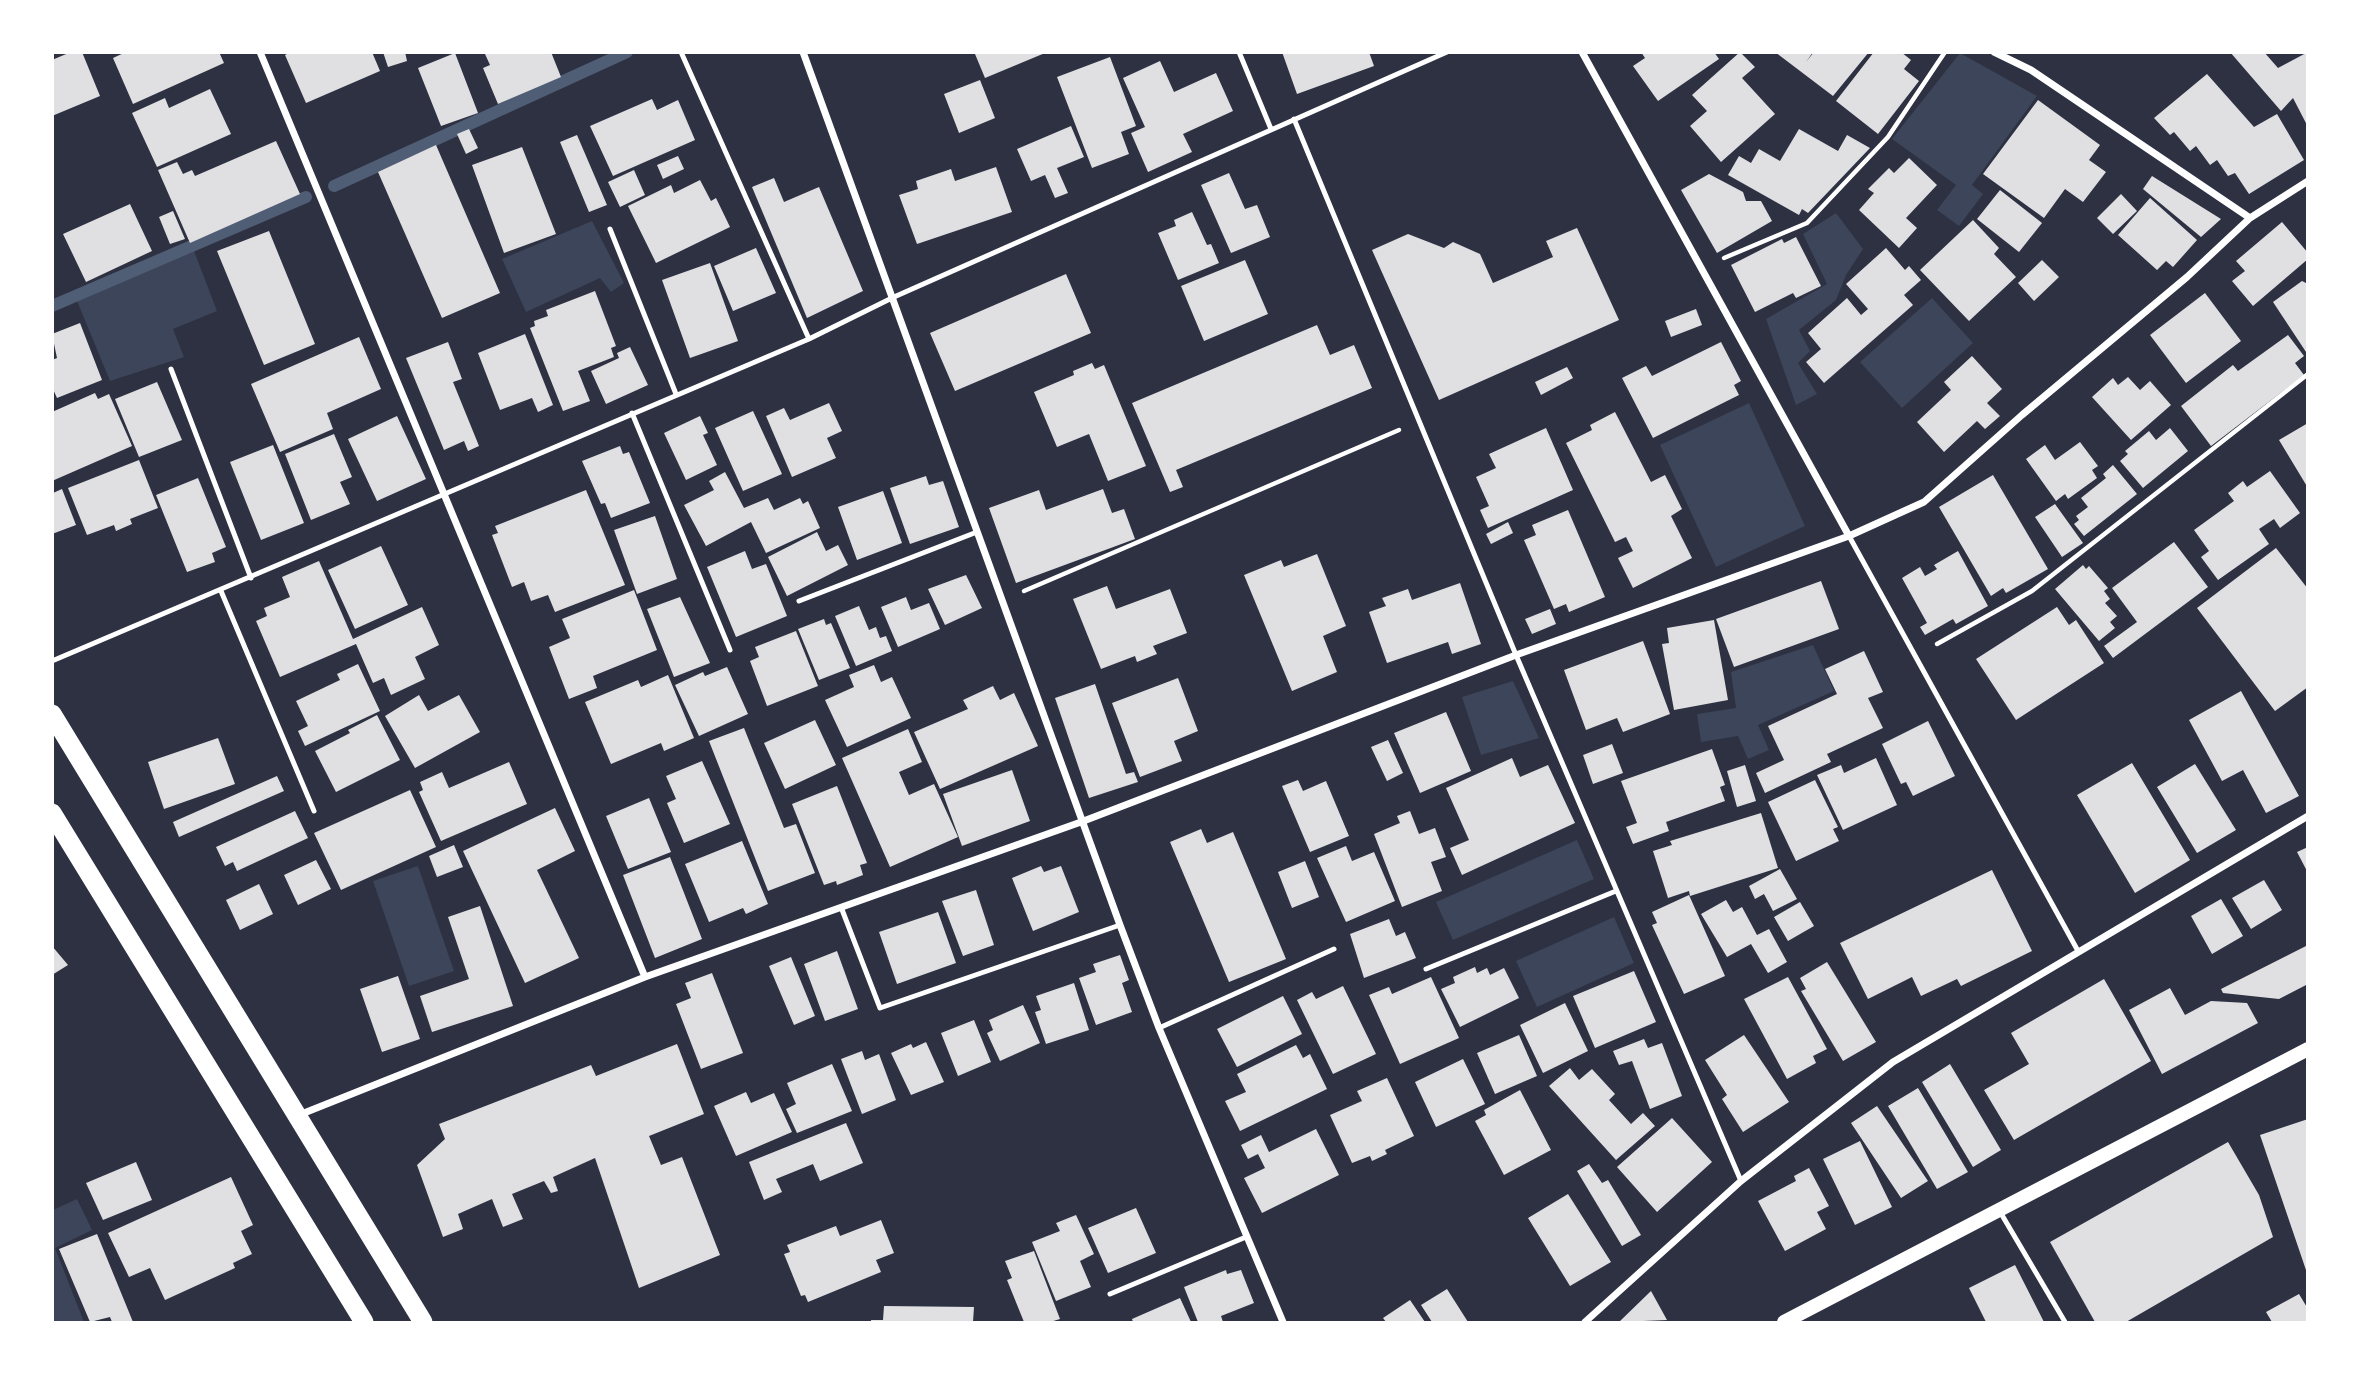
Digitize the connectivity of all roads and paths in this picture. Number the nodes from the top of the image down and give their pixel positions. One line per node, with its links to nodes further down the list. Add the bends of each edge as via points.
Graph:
1 (260, 52): 22 (street)
2 (681, 52): 16 (lane)
3 (803, 52): 15 (street)
4 (1239, 52): 10 (lane)
5 (1447, 52): 9 (lane)
6 (1582, 52): 14 (street)
7 (1945, 52): 14 (path, via 1888,137 1807,223)
8 (1994, 52): 12 (street, via 2031,70)
9 (1294, 119): 10 (lane); 21 (lane)
10 (1272, 129): 15 (lane)
11 (2308, 181): 12 (street)
12 (2250, 218): 24 (street, via 1924,502)
13 (610, 229): 19 (lane)
14 (1701, 268): 24 (street)
15 (894, 297): 16 (lane); 23 (street)
16 (809, 339): 19 (lane)
17 (171, 369): 25 (lane)
18 (2308, 374): 31 (path, via 2032,591)
19 (676, 394): 20 (lane)
20 (632, 413): 22 (lane); 29 (lane)
21 (1419, 422): 28 (path); 30 (lane)
22 (442, 494): 25 (lane); 44 (street)
23 (977, 532): 27 (lane); 28 (street)
24 (1849, 536): 30 (street); 31 (lane)
25 (251, 578): 26 (lane)
26 (221, 592): 32 (lane); 34 (lane)
27 (799, 601)
28 (1002, 601): 37 (street)
29 (730, 650)
30 (1516, 655): 37 (street); 38 (lane)
31 (1915, 657): 42 (lane)
32 (52, 661)
33 (52, 713): 47 (highway)
34 (314, 811)
35 (52, 813): 52 (highway)
36 (2308, 816): 42 (street)
37 (1081, 822): 39 (street); 40 (street)
38 (1616, 891): 43 (lane); 48 (lane)
39 (841, 907): 40 (lane, via 880,1008); 44 (street)
40 (1119, 925): 45 (street)
41 (1334, 948): 45 (lane)
42 (2078, 951): 48 (street, via 1893,1062)
43 (1426, 969)
44 (645, 977): 47 (street)
45 (1159, 1028): 50 (street)
46 (2308, 1049): 49 (main road)
47 (295, 1116): 53 (highway)
48 (1741, 1181): 55 (street)
49 (1999, 1210): 56 (main road); 57 (lane)
50 (1247, 1237): 51 (lane); 54 (street)
51 (1110, 1294)
52 (364, 1322)
53 (423, 1322)
54 (1283, 1322)
55 (1585, 1322)
56 (1784, 1322)
57 (2065, 1322)

